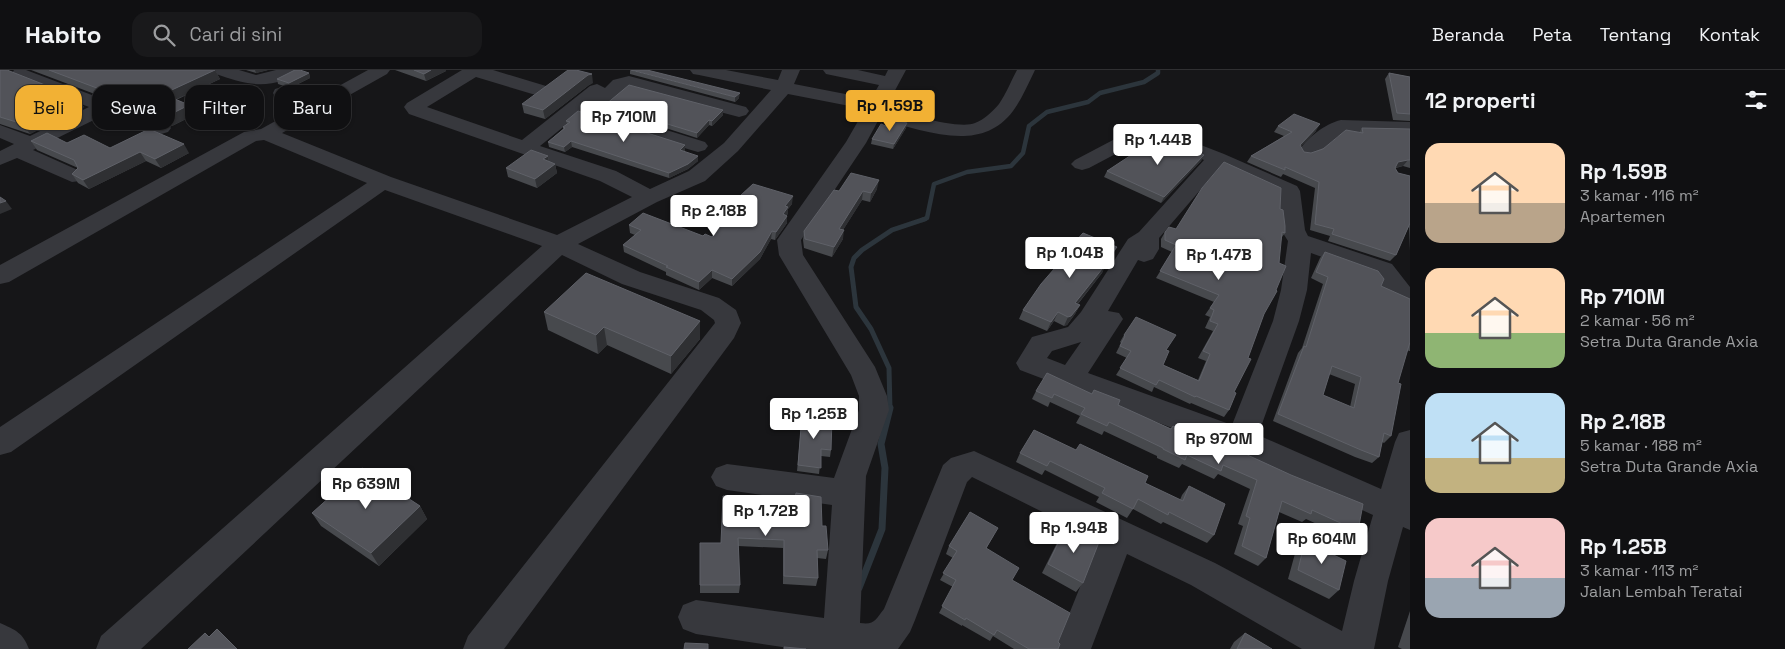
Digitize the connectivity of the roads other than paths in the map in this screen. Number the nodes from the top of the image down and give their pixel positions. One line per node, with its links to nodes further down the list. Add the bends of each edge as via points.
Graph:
1 (222, 70): 2 (street, via 258,82 271,80)
2 (291, 70)
3 (381, 70): 12 (street)
4 (699, 70): 13 (street)
5 (832, 70): 11 (street)
6 (897, 70): 16 (street)
7 (1026, 70): 16 (street, via 1010,102 1001,113 977,130 959,130)
8 (19, 75): 15 (street)
9 (611, 78): 25 (street)
10 (794, 80): 13 (street); 16 (street); 24 (street, via 789,78)
11 (880, 80)
12 (351, 86)
13 (763, 88): 17 (street)
14 (539, 90): 25 (street, via 472,72 414,107)
15 (92, 101)
16 (876, 109): 43 (street, via 789,240 791,255 866,374 873,396 874,410 850,476)
17 (739, 111): 23 (street, via 629,82 620,84 588,112); 24 (street, via 716,135 717,142)
18 (92, 113): 26 (street)
19 (274, 129): 22 (street)
20 (1409, 130): 27 (street, via 1342,126 1328,133)
21 (0, 131): 26 (street)
22 (266, 134): 31 (street); 36 (street, via 252,136)
23 (698, 146)
24 (731, 147): 32 (street, via 697,176)
25 (525, 148): 32 (street, via 608,176)
26 (15, 151): 30 (street)
27 (1307, 153)
28 (1217, 158): 29 (street, via 1163,137 1139,134); 33 (street); 34 (street, via 1289,191 1293,230)
29 (1082, 164)
30 (72, 176)
31 (383, 182): 35 (street); 41 (street)
32 (649, 197): 35 (street)
33 (1147, 237): 38 (street, via 1147,249 1101,335); 38 (street, via 1136,244 1077,334 1042,344 1030,363)
34 (1300, 241): 37 (street, via 1383,270 1399,292); 39 (street, via 1294,290 1286,320)
35 (559, 244): 50 (street); 51 (street, via 631,278 710,304 726,316 728,322 725,331)
36 (0, 276)
37 (1410, 298)
38 (1071, 378): 39 (street)
39 (1242, 441): 44 (street)
40 (1410, 442): 44 (street)
41 (0, 443)
42 (727, 477): 43 (street)
43 (850, 494): 48 (street)
44 (1400, 512): 54 (street)
45 (1118, 533): 48 (street, via 974,464 962,467 954,474 897,620 886,637 869,642); 52 (street); 53 (street, via 1203,574)
46 (696, 618): 48 (street)
47 (0, 641): 49 (street)
48 (839, 643)
49 (11, 649)
50 (114, 649)
51 (481, 649)
52 (1073, 649)
53 (1338, 649)
54 (1356, 649)

